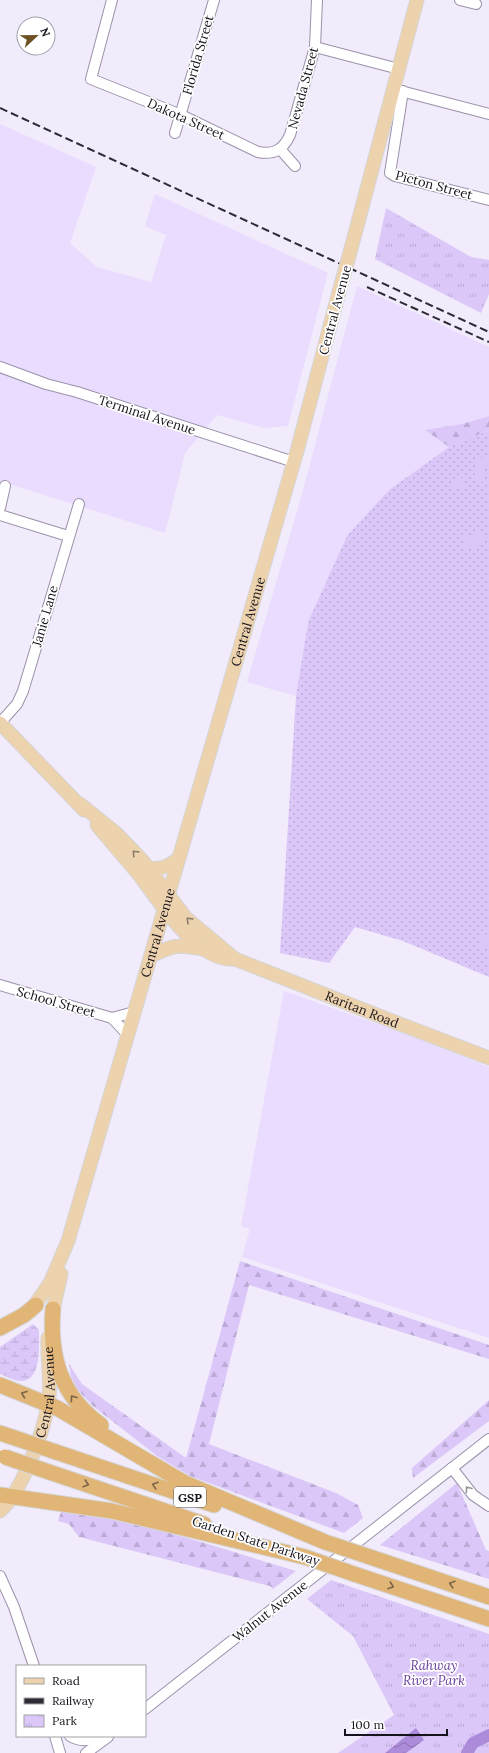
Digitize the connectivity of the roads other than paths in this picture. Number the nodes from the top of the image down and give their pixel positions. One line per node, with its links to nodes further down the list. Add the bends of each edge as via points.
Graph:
1 (112, 0): 11 (street, Dakota Street, via 91,79)
2 (214, 0): 11 (street, Florida Street)
3 (318, 0): 7 (street, Nevada Street)
4 (417, 0): 8 (main road, Central Avenue)
5 (460, 0): 6 (street)
6 (476, 4)
7 (314, 48): 8 (street); 13 (street, Nevada Street, via 290,135 285,146)
8 (398, 69): 9 (main road, Central Avenue)
9 (399, 90): 10 (street); 15 (street, Picton Street, via 390,173); 17 (main road, Central Avenue, bridge, via 352,245)
10 (489, 114)
11 (181, 115): 12 (street, Florida Street); 13 (street, Dakota Street, via 258,152 266,154)
12 (175, 133)
13 (280, 149): 14 (street)
14 (295, 166)
15 (489, 200)
16 (0, 367): 17 (street, Terminal Avenue, via 46,384)
17 (294, 462): 25 (main road, Central Avenue)
18 (5, 486): 20 (street)
19 (79, 504): 22 (street, Janie Lane)
20 (0, 508)
21 (0, 516): 22 (street)
22 (68, 536): 23 (street, Janie Lane, via 24,691 17,704)
23 (0, 723): 24 (main road, Raritan Road)
24 (80, 804): 26 (main road, Raritan Road, one-way to 24, via 116,833); 28 (main road, Raritan Road)
25 (178, 858): 26 (main road, via 167,866); 27 (main road, Central Avenue)
26 (149, 868): 27 (main road, Raritan Road)
27 (168, 894): 28 (main road, Central Avenue); 31 (main road, Raritan Road, one-way to 27, via 192,923)
28 (164, 909): 29 (main road, Raritan Road, via 182,930); 30 (main road, Central Avenue)
29 (207, 950): 30 (main road, via 175,945); 31 (main road, Raritan Road, via 222,958)
30 (151, 956): 33 (main road, Central Avenue)
31 (235, 959): 36 (main road, Raritan Road)
32 (0, 985): 34 (street, School Street)
33 (134, 1012): 34 (street, School Street); 35 (main road, Central Avenue)
34 (112, 1018): 35 (street, School Street)
35 (128, 1035): 37 (main road, Central Avenue)
36 (489, 1058)
37 (68, 1241): 38 (main road, Central Avenue, via 59,1266); 39 (main road, Central Avenue)
38 (36, 1306): 40 (highway); 41 (main road, Central Avenue)
39 (53, 1309): 43 (main road, Central Avenue, via 48,1339); 46 (highway, one-way to 39, via 84,1412 66,1387 54,1352)
40 (0, 1328)
41 (0, 1336)
42 (0, 1385): 43 (highway, one-way to 42)
43 (48, 1404): 46 (highway); 49 (main road, Central Avenue, via 23,1478)
44 (6, 1435): 52 (highway, Garden State Parkway / GSP, one-way to 44, bridge)
45 (489, 1439): 48 (street, Walnut Avenue)
46 (120, 1444): 52 (highway, via 185,1483)
47 (3, 1456): 53 (highway, Garden State Parkway / GSP, one-way to 53, bridge)
48 (452, 1468): 50 (street, one-way to 48, via 473,1495); 58 (street, Walnut Avenue)
49 (6, 1496): 51 (main road, Central Avenue); 53 (highway, via 120,1512)
50 (489, 1506)
51 (0, 1511)
52 (325, 1542): 55 (highway, Garden State Parkway / GSP, one-way to 52, bridge)
53 (305, 1558): 56 (highway, Garden State Parkway / GSP, one-way to 56, bridge)
54 (0, 1576): 57 (street, via 14,1607)
55 (489, 1597)
56 (489, 1619)
57 (34, 1665)
58 (146, 1708)
59 (55, 1737): 63 (street)
60 (72, 1737): 61 (street, via 85,1740)
61 (99, 1737)
62 (109, 1737): 64 (street)
63 (60, 1753)
64 (86, 1753)

